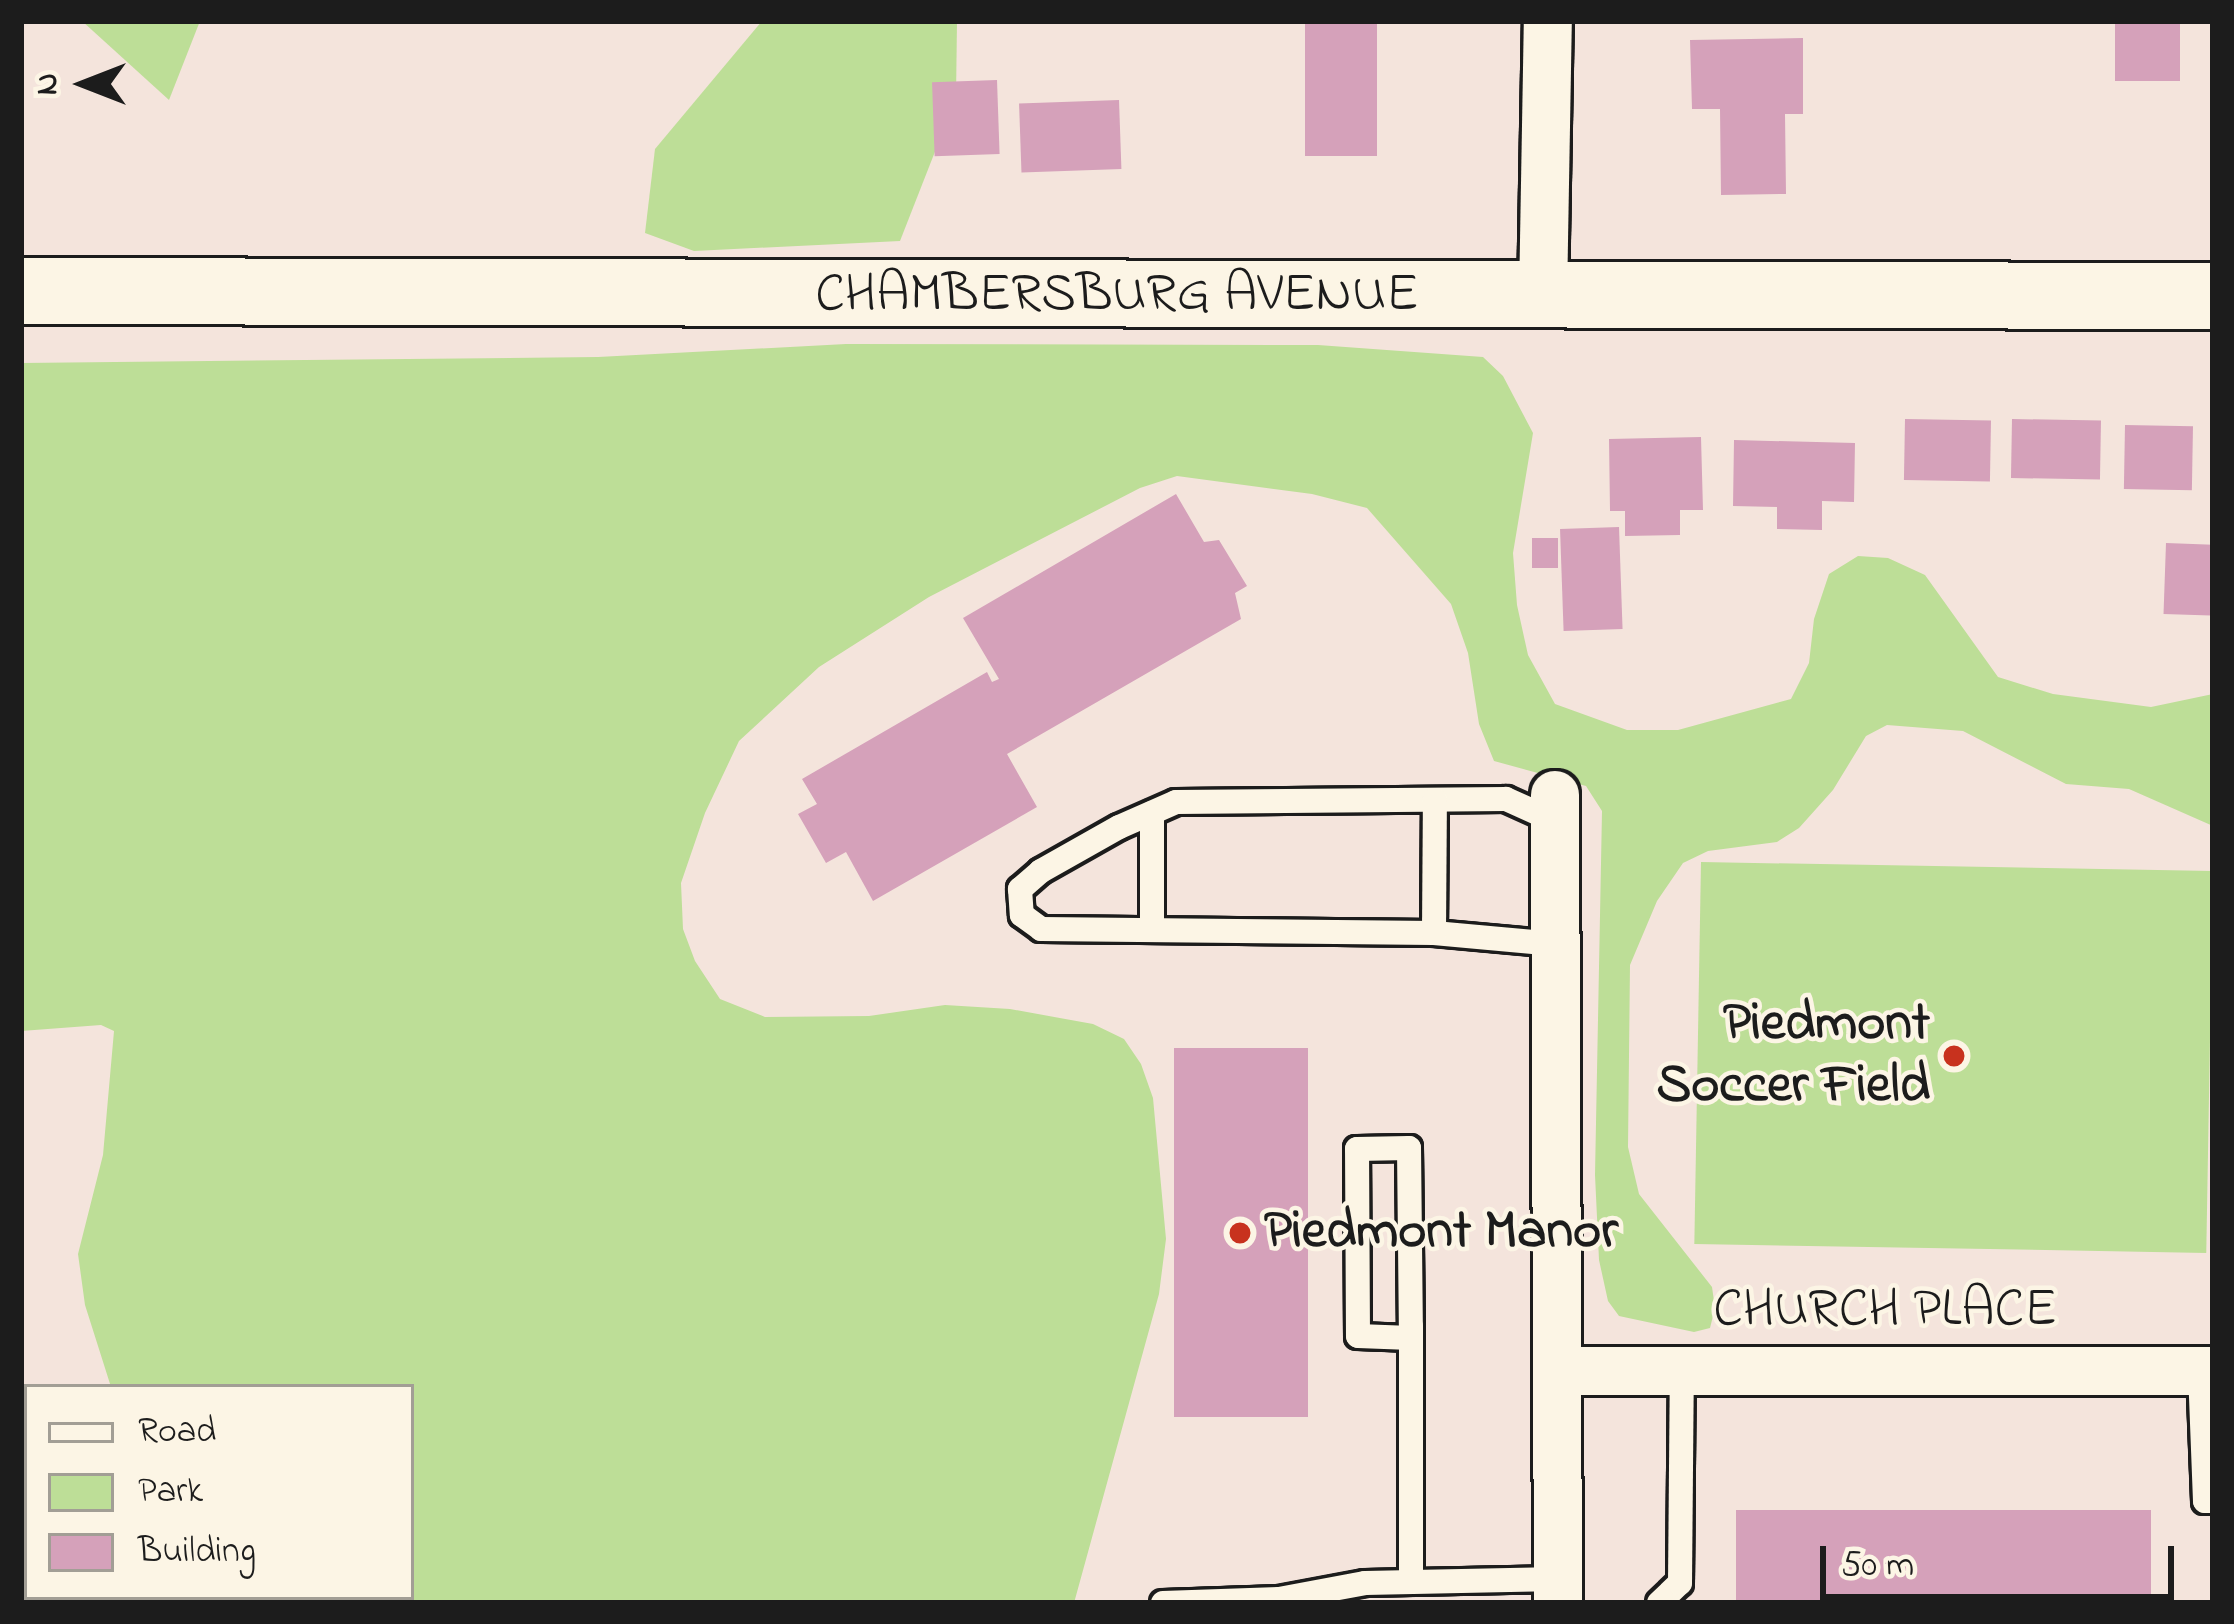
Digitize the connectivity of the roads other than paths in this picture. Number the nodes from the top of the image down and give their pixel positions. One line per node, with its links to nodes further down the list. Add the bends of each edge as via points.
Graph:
1 (1548, 21): 4 (street)
2 (21, 291): 4 (street, CHAMBERSBURG AVENUE)
3 (2213, 296): 4 (street, CHAMBERSBURG AVENUE)
4 (1543, 298)
5 (1435, 800): 6 (lane); 7 (lane, via 1176,802); 9 (lane)
6 (1555, 808): 10 (street)
7 (1152, 813): 8 (lane); 8 (lane, via 1040,871 1020,890 1022,915 1040,929)
8 (1152, 929): 9 (lane)
9 (1434, 933): 10 (lane)
10 (1555, 944): 12 (street)
11 (1411, 1338): 11 (lane, via 1409,1148 1357,1149 1358,1336); 16 (lane)
12 (1558, 1371): 13 (street, CHURCH PLACE); 17 (street)
13 (1682, 1371): 14 (street, CHURCH PLACE); 20 (lane, via 1681,1583)
14 (2206, 1371): 15 (lane, via 2205,1501)
15 (2213, 1501)
16 (1411, 1580): 17 (lane); 18 (lane)
17 (1558, 1591)
18 (1279, 1601): 19 (lane)
19 (1163, 1603)
20 (1659, 1603)

